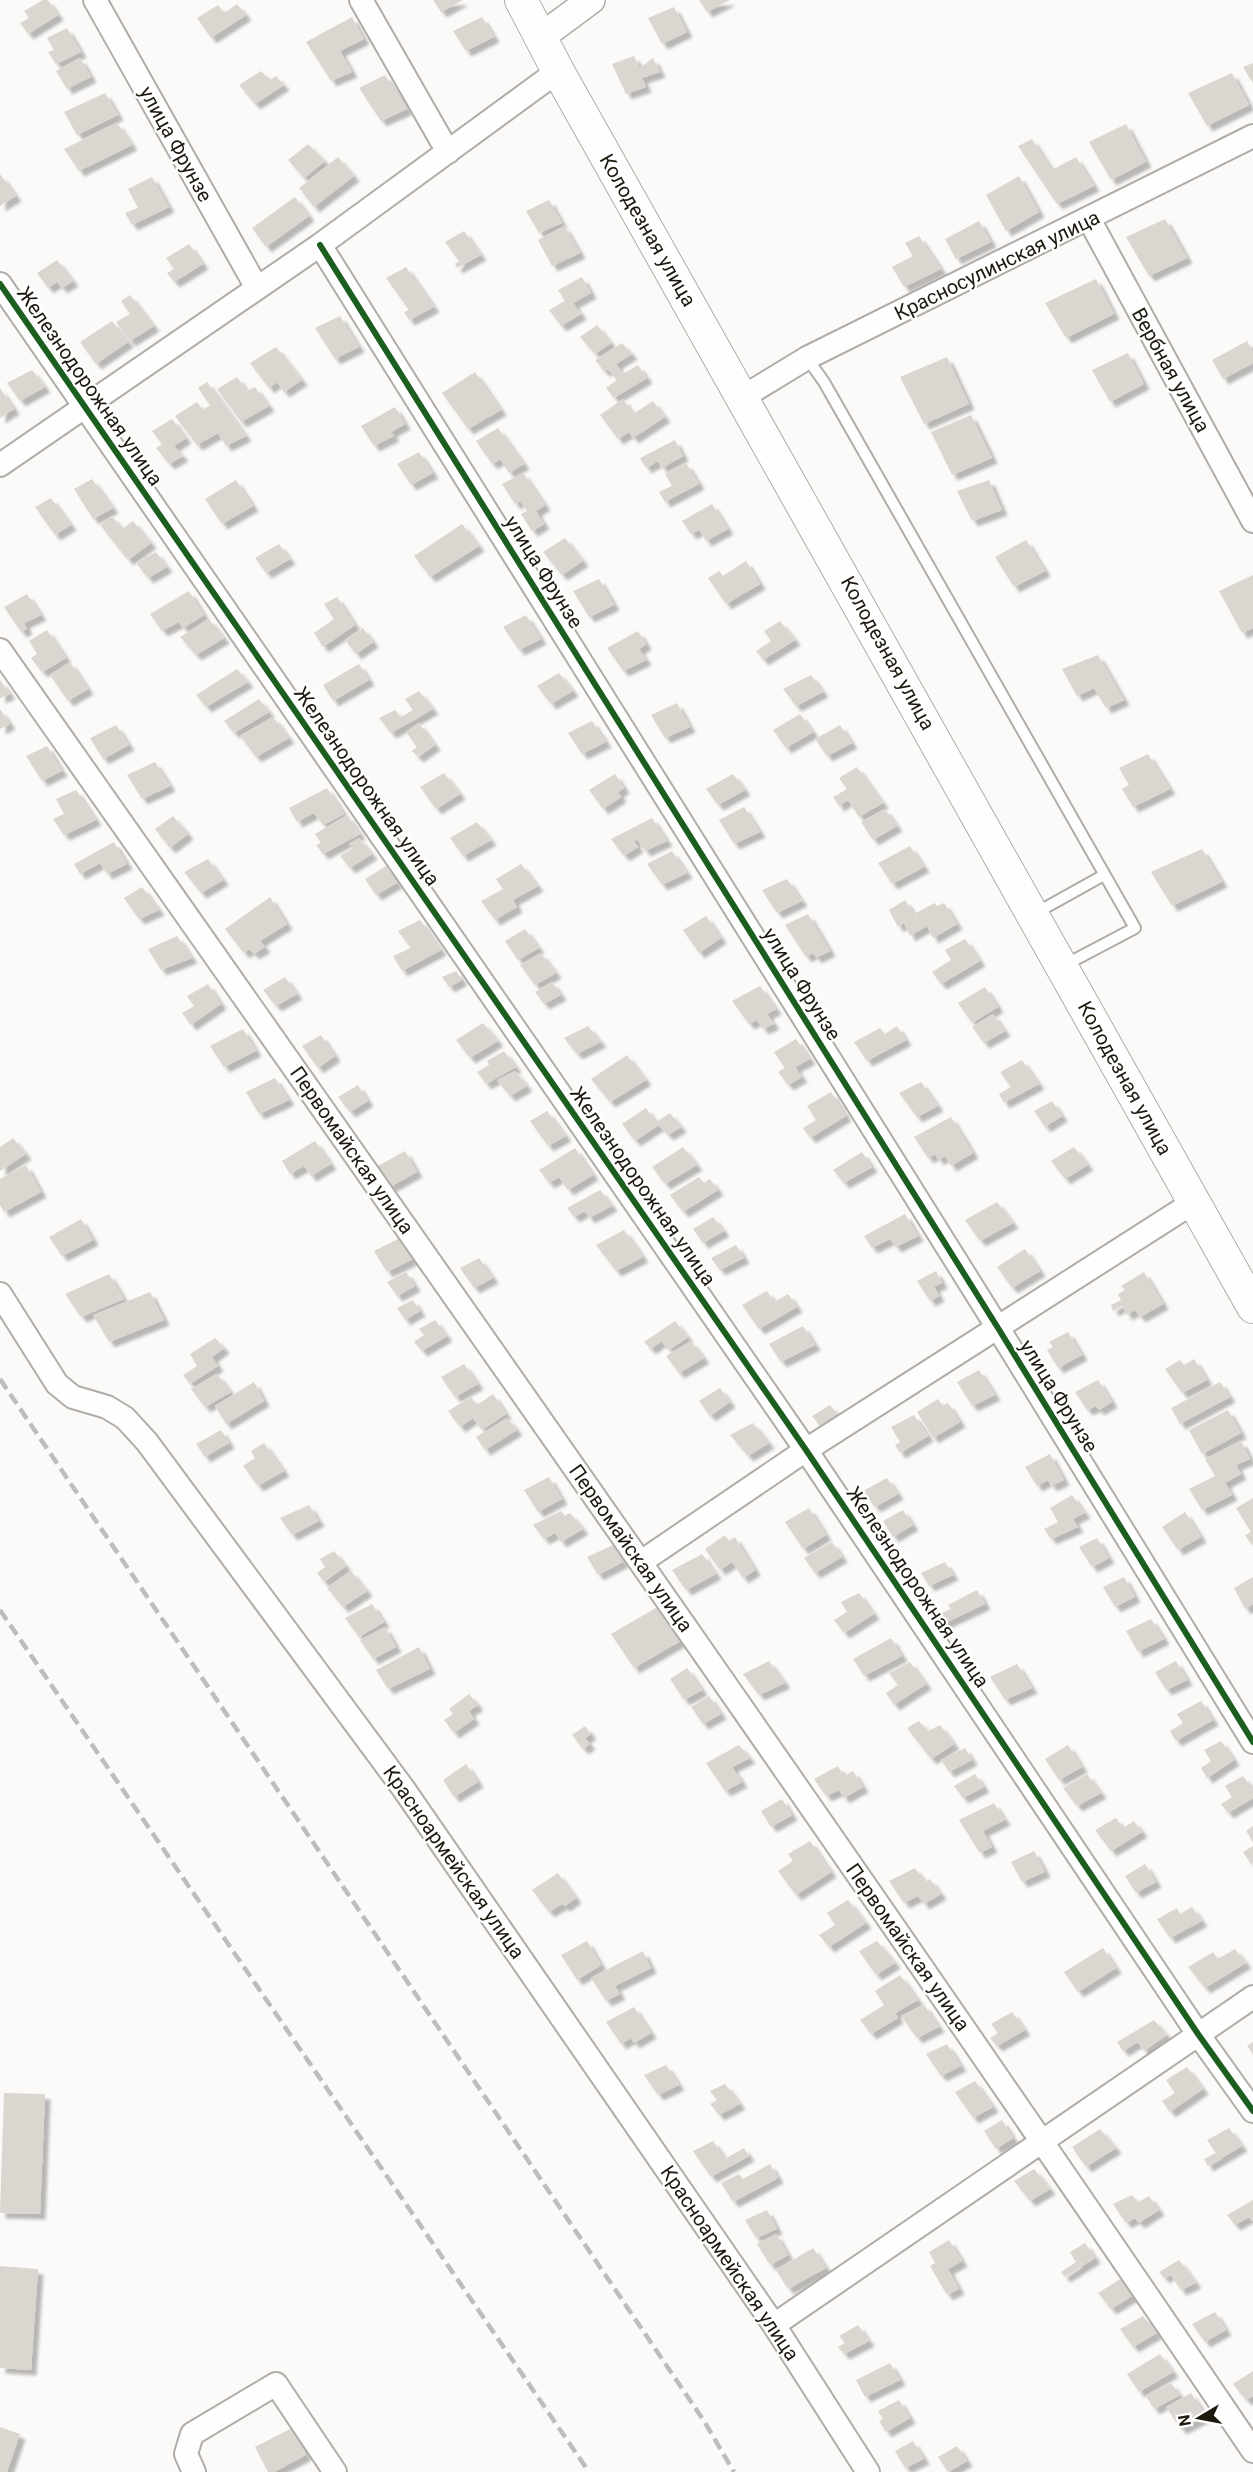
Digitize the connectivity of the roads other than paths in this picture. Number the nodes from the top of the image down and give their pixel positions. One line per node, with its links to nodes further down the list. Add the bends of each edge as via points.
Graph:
1 (95, 0): 12 (street, улица Фрунзе)
2 (361, 0): 8 (street)
3 (522, 0): 5 (main road, Колодезная улица)
4 (591, 0): 5 (street)
5 (541, 37): 6 (main road, Колодезная улица)
6 (558, 71): 8 (street); 14 (main road, Колодезная улица)
7 (1253, 136): 9 (street, Красносулинская улица)
8 (448, 152): 10 (street)
9 (1089, 219): 13 (street, Красносулинская улица); 17 (street, Вербная улица)
10 (320, 245): 12 (street); 25 (street, улица Фрунзе)
11 (0, 284): 15 (street, Железнодорожная улица)
12 (257, 288): 15 (street)
13 (807, 358): 14 (street, Красносулинская улица); 19 (lane)
14 (743, 397): 20 (main road, Колодезная улица)
15 (85, 408): 16 (street); 26 (street, Железнодорожная улица)
16 (0, 465)
17 (1253, 521)
18 (0, 650): 27 (street, Первомайская улица)
19 (1104, 875): 20 (lane); 21 (lane, via 1135,928)
20 (1034, 914): 21 (main road, Колодезная улица)
21 (1063, 966): 22 (main road, Колодезная улица)
22 (1194, 1202): 24 (main road, Колодезная улица); 25 (street)
23 (0, 1294): 33 (street, Красноармейская улица, via 57,1384 73,1397 107,1407 125,1418 147,1442 403,1788)
24 (1253, 1307)
25 (998, 1328): 26 (street); 28 (street, улица Фрунзе)
26 (806, 1450): 27 (street); 30 (street, Железнодорожная улица)
27 (641, 1562): 32 (street, Первомайская улица)
28 (1253, 1742)
29 (1253, 1997): 30 (street)
30 (1198, 2034): 31 (street, Железнодорожная улица); 32 (street)
31 (1253, 2111)
32 (1042, 2140): 33 (street); 34 (street, Первомайская улица)
33 (774, 2325): 37 (street, Красноармейская улица)
34 (1253, 2451)
35 (190, 2463): 36 (street, via 192,2434 276,2384)
36 (335, 2472)
37 (868, 2472)

